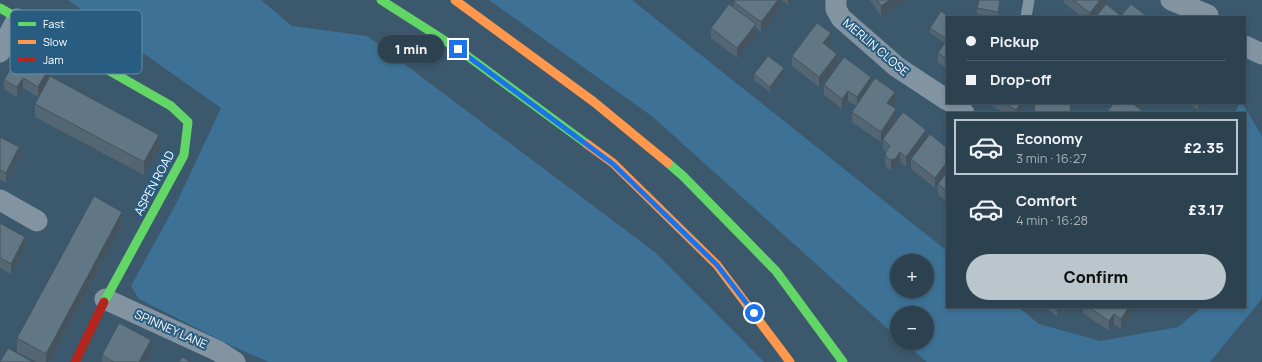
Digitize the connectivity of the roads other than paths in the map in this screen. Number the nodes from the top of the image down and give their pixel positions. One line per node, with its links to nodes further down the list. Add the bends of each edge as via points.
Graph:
1 (381, 0): 21 (main road, via 458,49 613,164 717,265)
2 (455, 0): 22 (main road, via 594,102 683,176 776,271)
3 (836, 0): 13 (street, MERLIN CLOSE, via 836,9 841,18 897,67)
4 (1029, 0): 8 (lane)
5 (1171, 0): 6 (street)
6 (1205, 11)
7 (9, 14): 10 (street)
8 (1026, 16)
9 (1246, 46): 11 (street)
10 (0, 52)
11 (1262, 54)
12 (115, 74): 18 (main road, ASPEN ROAD, via 171,106 188,122 184,155)
13 (946, 99)
14 (953, 104): 15 (street)
15 (963, 112)
16 (0, 200): 17 (street)
17 (37, 221)
18 (105, 299): 19 (main road, ASPEN ROAD); 20 (street, SPINNEY LANE, via 218,351)
19 (75, 362)
20 (235, 362)
21 (790, 362)
22 (843, 362)

